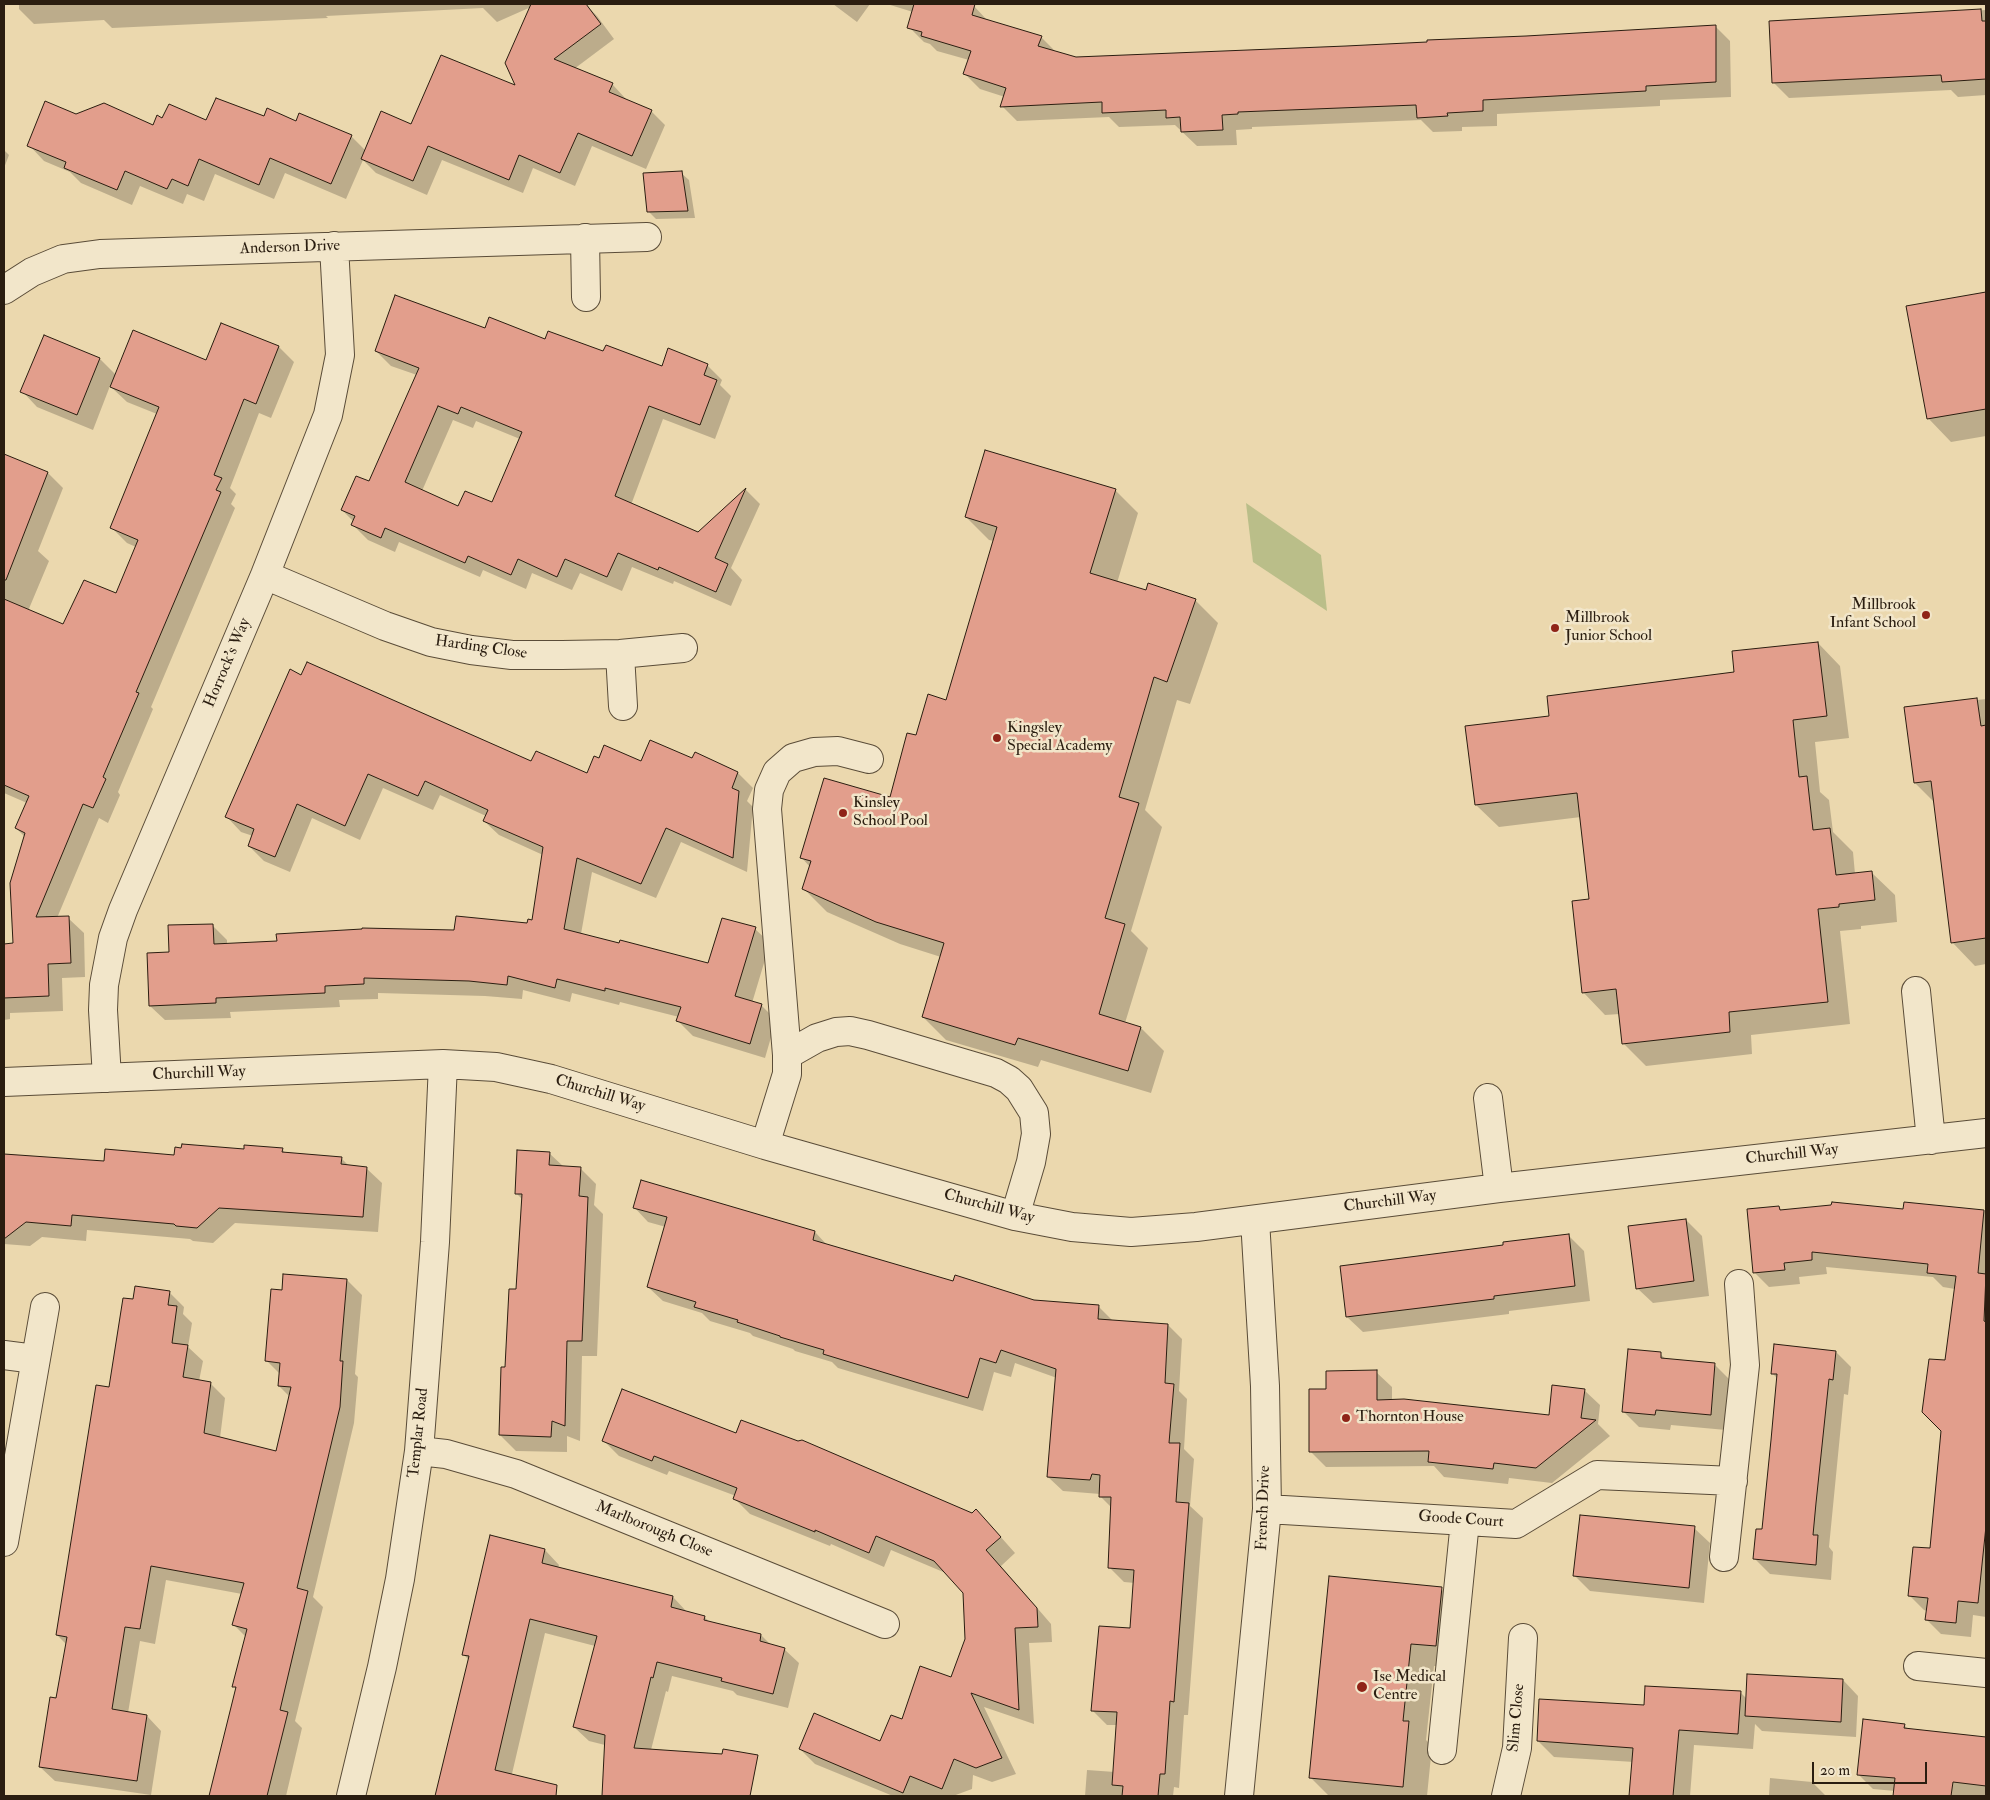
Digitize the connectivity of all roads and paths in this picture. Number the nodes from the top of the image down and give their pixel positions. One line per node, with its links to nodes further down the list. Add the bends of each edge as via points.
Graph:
1 (647, 237): 2 (street, Anderson Drive)
2 (585, 238): 3 (street, Anderson Drive); 5 (street)
3 (334, 246): 4 (street, Anderson Drive, via 62,258); 6 (street, Horrock's Way, via 340,355 336,384 328,416)
4 (4, 290)
5 (586, 297)
6 (265, 575): 8 (street, Harding Close, via 431,642 512,655); 14 (street, Horrock's Way, via 114,938 104,985)
7 (683, 648): 8 (street, Harding Close)
8 (620, 654): 9 (street)
9 (623, 706)
10 (869, 759): 12 (street, via 838,751 814,752 793,758 777,772 769,790 767,809)
11 (1916, 991): 18 (street)
12 (787, 1055): 19 (street, via 788,1074); 21 (street, via 818,1038 850,1031 996,1073 1009,1080 1019,1089 1034,1113 1036,1134)
13 (443, 1064): 14 (street, Churchill Way); 19 (street, Churchill Way, via 496,1067 551,1079); 27 (street, Templar Road, via 435,1242)
14 (107, 1078): 15 (street, Churchill Way)
15 (4, 1082)
16 (1488, 1098): 20 (street)
17 (1986, 1133): 18 (street, Churchill Way)
18 (1931, 1140): 20 (street, Churchill Way)
19 (765, 1145): 21 (street, Churchill Way)
20 (1499, 1188): 22 (street, Churchill Way)
21 (1015, 1216): 22 (street, Churchill Way, via 1072,1227 1131,1232)
22 (1255, 1220): 29 (street, French Drive, via 1266,1386)
23 (1739, 1284): 28 (street, via 1745,1365)
24 (45, 1307): 26 (street)
25 (4, 1355): 26 (street)
26 (35, 1359): 31 (street)
27 (419, 1451): 33 (street, Marlborough Close, via 446,1454 516,1474); 38 (street, Templar Road, via 400,1579)
28 (1733, 1481): 30 (street, Goode Court, via 1597,1476 1516,1524); 32 (street)
29 (1267, 1509): 30 (street, Goode Court); 39 (street, French Drive)
30 (1465, 1521): 37 (street)
31 (4, 1542)
32 (1724, 1557)
33 (885, 1624)
34 (1523, 1638): 40 (street, Slim Close, via 1516,1748)
35 (1918, 1666): 36 (street)
36 (1986, 1673)
37 (1442, 1750)
38 (351, 1796)
39 (1239, 1796)
40 (1506, 1796)

